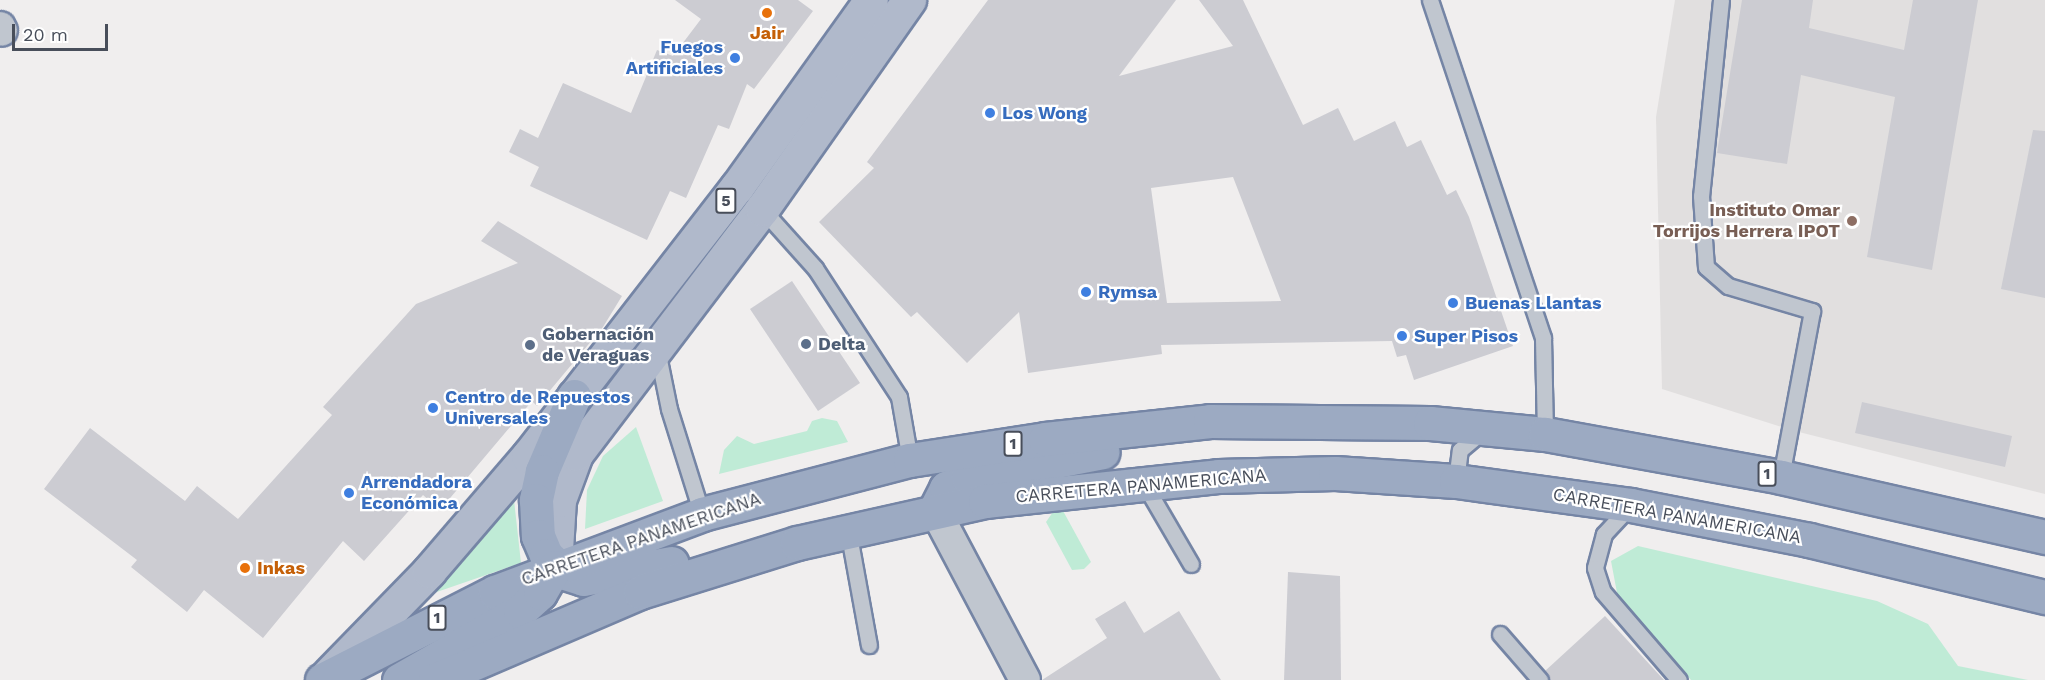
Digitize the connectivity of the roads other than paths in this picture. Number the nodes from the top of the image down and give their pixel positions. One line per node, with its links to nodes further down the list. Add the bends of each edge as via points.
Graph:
1 (871, 0): 7 (main road, 5, via 737,187)
2 (909, 0): 5 (main road, 5)
3 (1430, 0): 10 (lane, via 1543,338)
4 (1721, 0): 12 (lane, via 1701,196 1706,267 1728,286 1812,311)
5 (762, 209): 6 (main road, 5); 11 (lane, via 815,268 899,397)
6 (656, 345): 17 (lane, via 669,409); 22 (main road, 5, via 576,454 559,500)
7 (574, 396): 22 (highway, via 542,471 536,500 538,536); 26 (main road, 5, via 436,563)
8 (1210, 421): 9 (highway, CARRETERA PANAMERICANA / 1, via 1323,419); 11 (highway, CARRETERA PANAMERICANA / 1, via 1045,439); 16 (highway, via 1139,446 968,478 946,488)
9 (1486, 428): 10 (highway, CARRETERA PANAMERICANA / 1); 13 (lane, via 1460,450)
10 (1545, 434): 12 (highway, CARRETERA PANAMERICANA / 1)
11 (910, 460): 17 (highway, CARRETERA PANAMERICANA / 1)
12 (1781, 477): 19 (highway, CARRETERA PANAMERICANA / 1)
13 (1456, 481): 14 (highway, CARRETERA PANAMERICANA, via 1335,473); 15 (highway, CARRETERA PANAMERICANA)
14 (1143, 482): 16 (highway, CARRETERA PANAMERICANA); 21 (lane)
15 (1631, 505): 23 (highway, CARRETERA PANAMERICANA, via 1809,540); 31 (lane, via 1607,531 1595,568 1603,592)
16 (935, 510): 18 (highway, CARRETERA PANAMERICANA); 29 (street)
17 (702, 514): 22 (highway, CARRETERA PANAMERICANA / 1)
18 (848, 530): 20 (highway, CARRETERA PANAMERICANA); 25 (lane)
19 (2045, 537)
20 (745, 558): 22 (highway, via 686,560 593,579 574,577); 28 (highway, CARRETERA PANAMERICANA, via 588,612)
21 (1191, 564)
22 (555, 567): 26 (highway, CARRETERA PANAMERICANA / 1, via 377,648); 27 (highway, via 540,592 520,611)
23 (2045, 597)
24 (1500, 634): 30 (lane)
25 (869, 645)
26 (329, 680)
27 (399, 680)
28 (435, 680)
29 (1025, 680)
30 (1540, 680)
31 (1679, 680)

